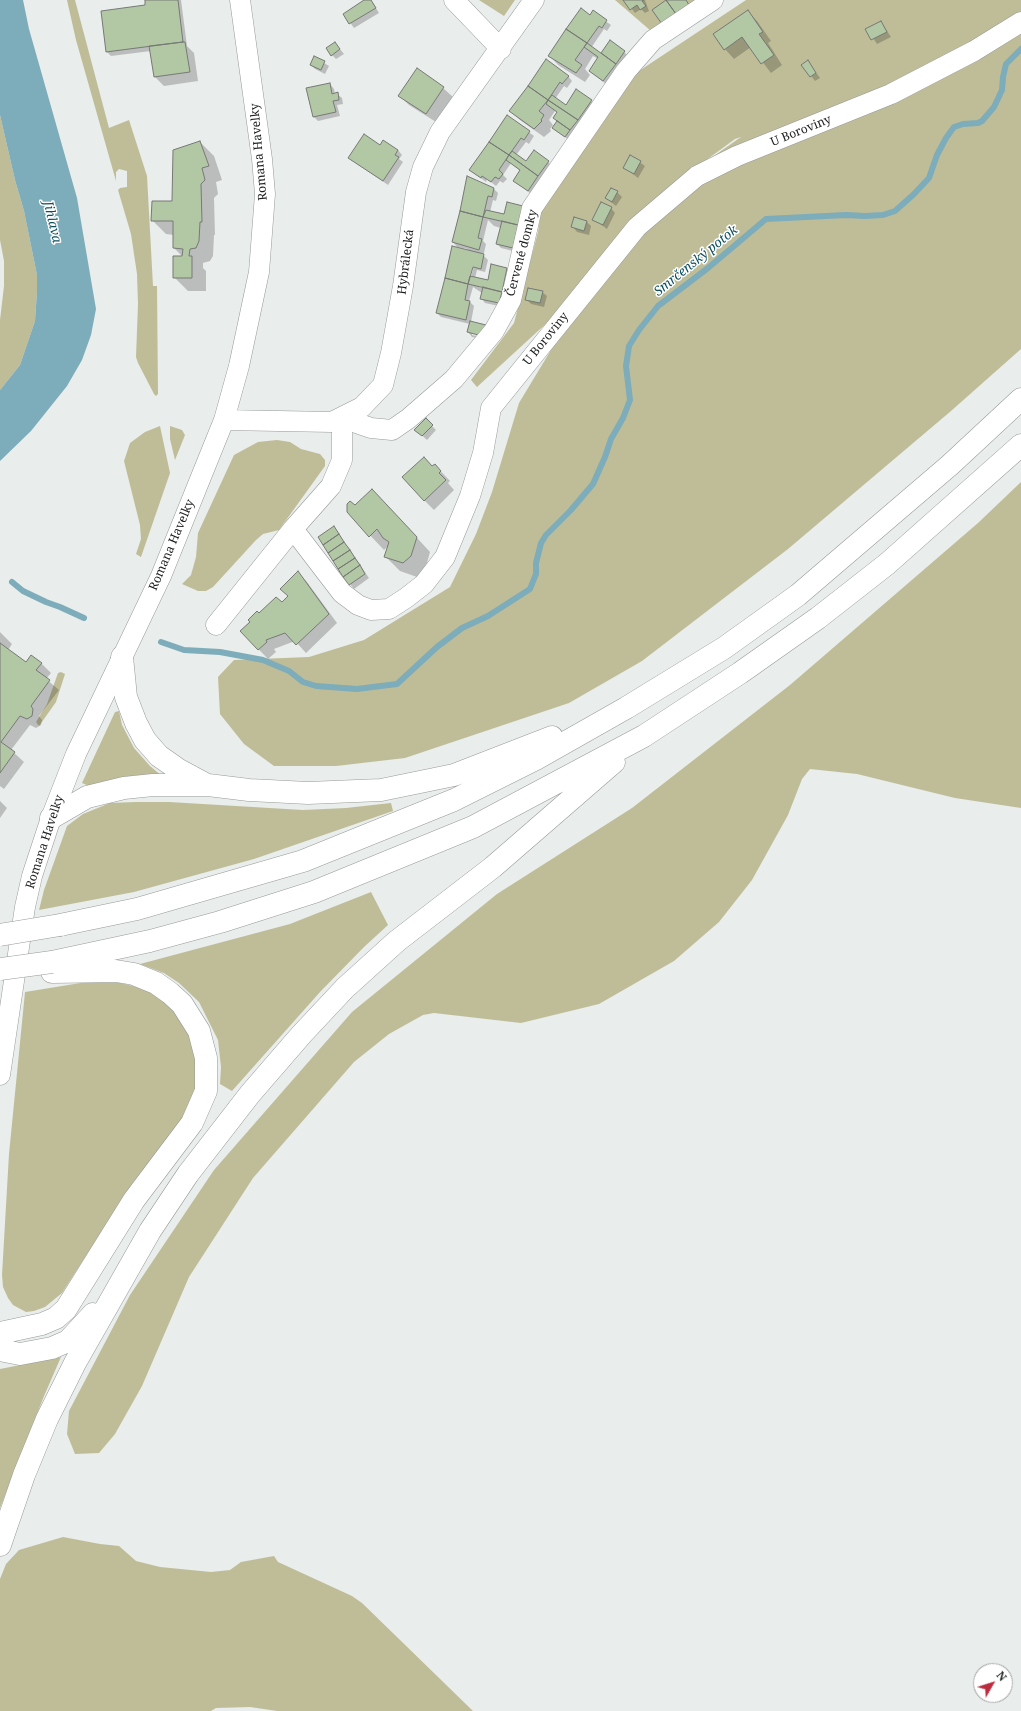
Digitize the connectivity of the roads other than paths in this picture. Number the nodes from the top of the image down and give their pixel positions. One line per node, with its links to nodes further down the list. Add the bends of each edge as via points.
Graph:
1 (240, 0): 9 (street, Romana Havelky, via 265,194 259,272 239,366)
2 (454, 0): 6 (street)
3 (534, 0): 6 (street, Hybrálecká)
4 (713, 0): 8 (street, Červené domky, via 653,40 644,50 626,71 532,208 511,300 494,331 454,379 392,430 371,428)
5 (1021, 22): 11 (street, U Boroviny, via 974,51 891,94 737,156 697,176 637,227 491,408 483,453 470,496 445,557 424,584 406,598 389,609 371,610 358,605 342,593)
6 (501, 49): 8 (street, Hybrálecká, via 440,132 422,167 403,286 383,385 362,407)
7 (1021, 399): 14 (highway, via 950,465 798,595 724,648)
8 (342, 418): 9 (street, Hybrálecká, via 324,423); 11 (street, via 342,460 337,475 331,486)
9 (224, 420): 13 (street, Romana Havelky, via 161,576)
10 (1021, 445): 15 (highway, via 886,564 818,618 740,674)
11 (293, 529): 12 (street)
12 (216, 625)
13 (122, 657): 16 (highway, via 126,697 145,740 159,756); 17 (street, Romana Havelky, via 76,754)
14 (626, 708): 16 (highway, via 454,775 381,790 308,793); 18 (highway, bridge, via 536,759 454,800 310,858 137,909)
15 (644, 736): 19 (highway, via 472,827 314,892 220,922); 23 (highway, via 492,867 398,941 345,988 250,1094 188,1174)
16 (208, 785): 17 (highway, via 124,788 87,797)
17 (51, 818): 22 (street, Romana Havelky, via 25,906)
18 (0, 935)
19 (50, 967): 20 (highway, bridge); 21 (highway); 24 (highway, via 116,971 156,983 170,993 182,1004 199,1030 206,1058 206,1091 192,1123 134,1200 66,1309 56,1318 42,1324)
20 (0, 969)
21 (0, 973)
22 (0, 1075)
23 (121, 1280): 25 (highway, via 68,1341 34,1353 20,1354); 26 (highway, via 47,1419)
24 (0, 1333)
25 (0, 1350)
26 (0, 1545)

